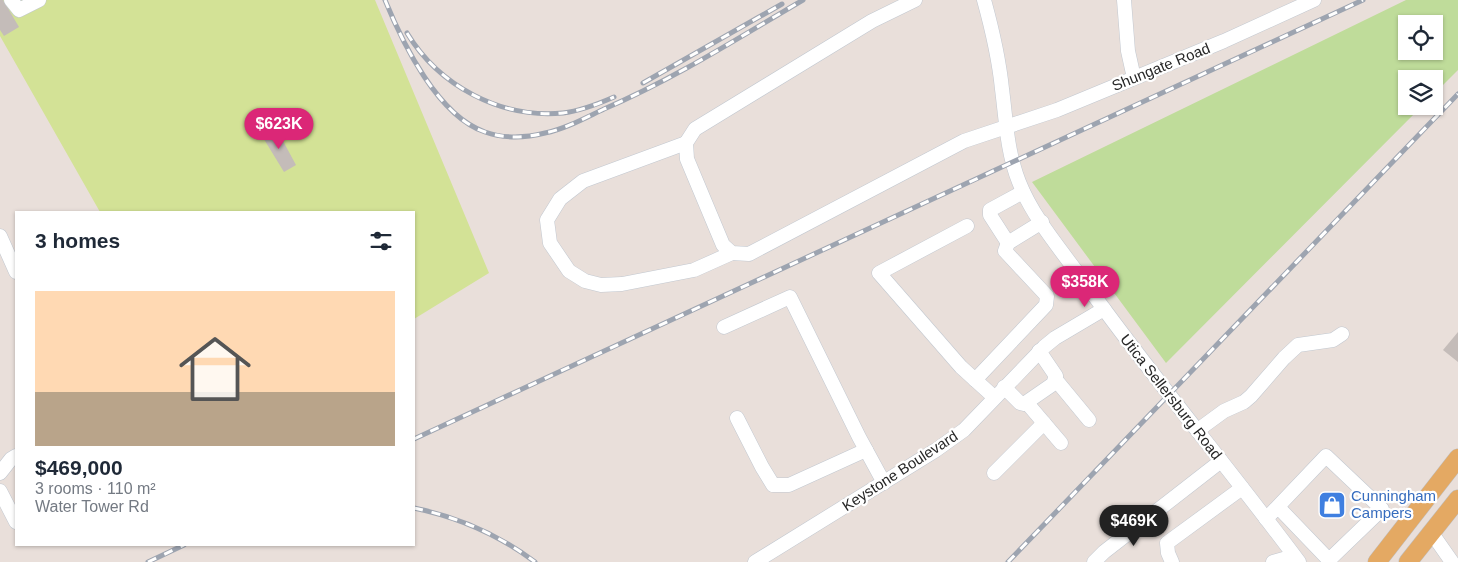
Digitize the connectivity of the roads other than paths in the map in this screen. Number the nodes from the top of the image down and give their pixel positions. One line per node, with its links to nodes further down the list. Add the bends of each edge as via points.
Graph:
1 (11, 0): 2 (street, via 19,10)
2 (39, 0)
3 (915, 0): 9 (street, via 872,21 695,129)
4 (984, 0): 8 (street, Utica Sellersburg Road, via 994,38)
5 (1124, 0): 7 (street, via 1128,51)
6 (1314, 0): 7 (street, Shungate Road)
7 (1134, 78): 8 (street, Shungate Road)
8 (1006, 127): 10 (street, Utica Sellersburg Road, via 1013,162); 15 (street, Shungate Road, via 964,141 749,254)
9 (686, 143): 15 (street, via 687,159 694,176 723,245); 15 (street, Shungate Road, via 583,181 560,199 547,220 550,243 569,271 585,281 602,285 694,270)
10 (1024, 192): 11 (street, Utica Sellersburg Road); 14 (street, via 990,210)
11 (1042, 222): 14 (street); 17 (street, Utica Sellersburg Road)
12 (967, 226): 21 (street, via 879,273)
13 (0, 236): 16 (street)
14 (1008, 243): 21 (street, via 1005,251 1047,296 1046,305)
15 (732, 253)
16 (15, 270)
17 (1104, 309): 20 (street, Keystone Boulevard, via 1054,338); 29 (street, Utica Sellersburg Road)
18 (724, 327): 31 (street, via 790,297)
19 (1342, 334): 29 (street, via 1332,340 1298,345 1252,396)
20 (1039, 351): 22 (street); 23 (street, Keystone Boulevard)
21 (975, 380): 24 (street)
22 (1056, 380): 25 (street); 27 (street)
23 (1004, 387): 24 (street, Keystone Boulevard); 25 (street, via 1020,403)
24 (994, 398): 37 (street, Keystone Boulevard, via 964,430)
25 (1027, 403): 28 (street)
26 (737, 418): 31 (street, via 773,485 790,485)
27 (1089, 420)
28 (1044, 423): 30 (street); 36 (street)
29 (1198, 430): 34 (street, Utica Sellersburg Road)
30 (1061, 443)
31 (866, 450): 37 (street)
32 (15, 456): 35 (street)
33 (1458, 458): 50 (main road)
34 (1220, 461): 38 (street, Utica Sellersburg Road); 47 (street)
35 (0, 473)
36 (994, 473)
37 (884, 483): 46 (street, Keystone Boulevard)
38 (1242, 488): 42 (street, Utica Sellersburg Road); 48 (street, via 1167,543)
39 (0, 491): 43 (street)
40 (1458, 498): 44 (main road)
41 (1278, 507): 41 (street, via 1329,560 1382,509 1326,456); 42 (street)
42 (1266, 519): 45 (street, Utica Sellersburg Road)
43 (15, 520)
44 (1431, 532): 51 (main road); 52 (street)
45 (1296, 559): 49 (street)
46 (760, 560)
47 (1094, 562)
48 (1172, 562)
49 (1273, 562)
50 (1377, 562)
51 (1408, 562)
52 (1451, 562)

